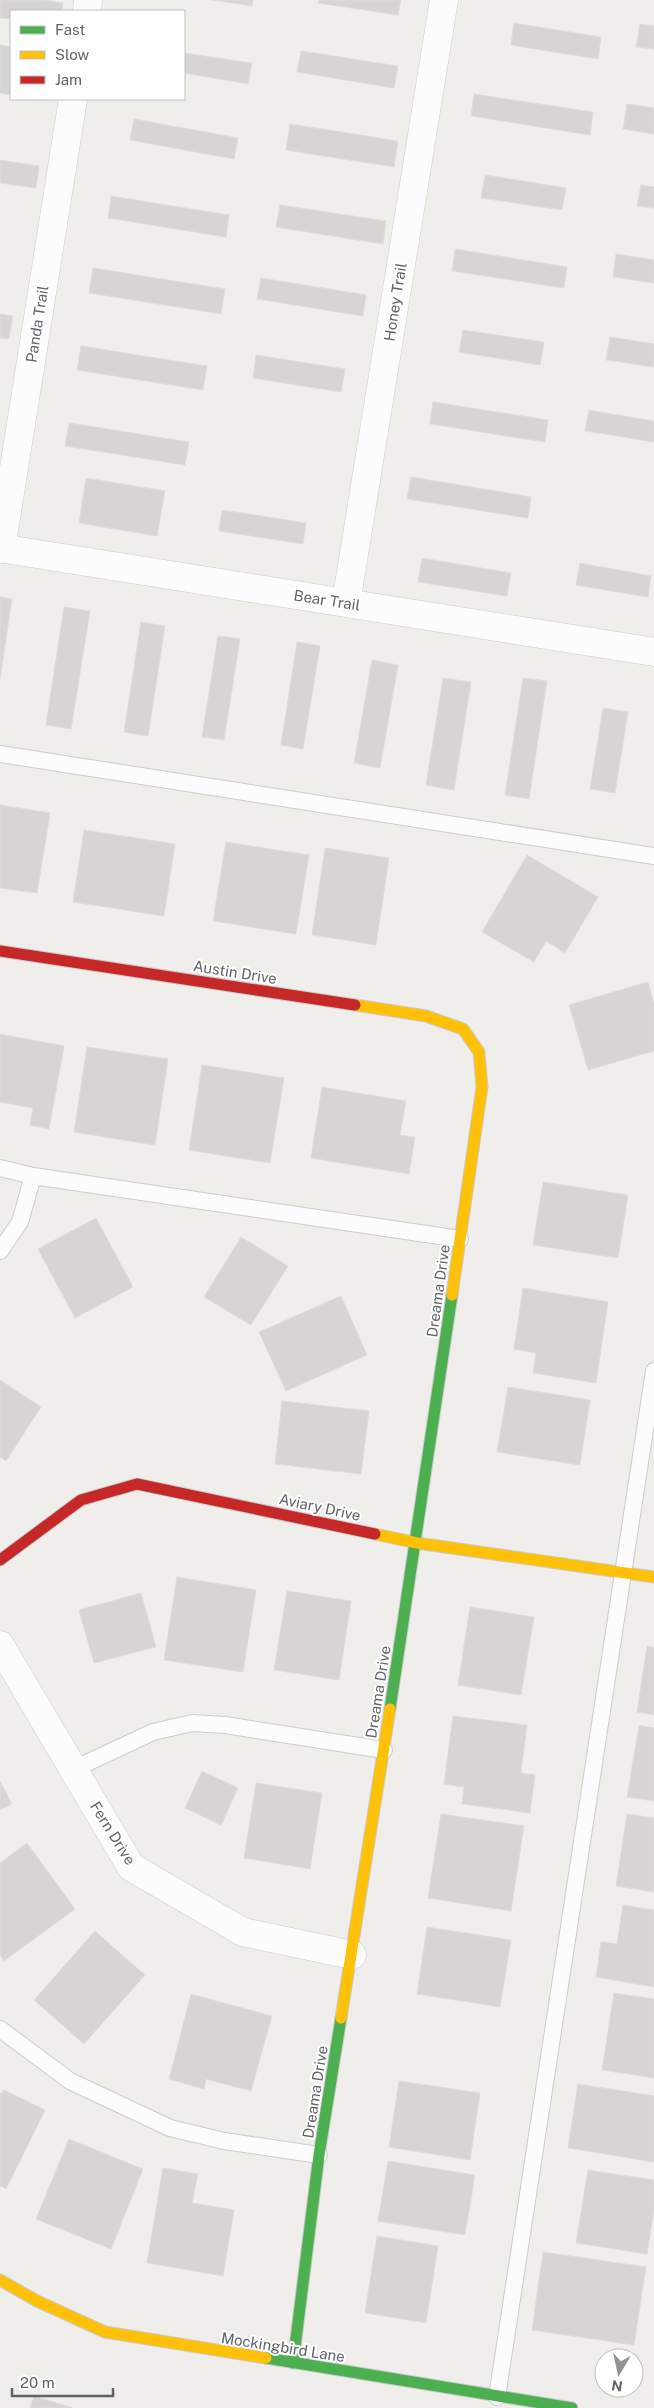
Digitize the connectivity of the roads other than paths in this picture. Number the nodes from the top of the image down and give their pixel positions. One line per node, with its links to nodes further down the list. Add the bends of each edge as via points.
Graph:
1 (444, 0): 4 (street, Honey Trail)
2 (73, 100): 3 (street, Panda Trail)
3 (0, 549): 4 (street, Bear Trail)
4 (346, 603): 5 (street, Bear Trail)
5 (654, 652)
6 (0, 754): 7 (lane)
7 (654, 856)
8 (0, 951): 9 (street, Austin Drive, via 426,1016)
9 (463, 1030): 12 (street, Dreama Drive, via 480,1052 482,1087)
10 (0, 1168): 11 (lane)
11 (33, 1176): 12 (lane); 13 (lane, via 20,1222)
12 (460, 1239): 15 (street, Dreama Drive)
13 (0, 1251)
14 (654, 1371): 17 (lane)
15 (417, 1542): 16 (street, Aviary Drive, via 137,1484 81,1500); 17 (street, Aviary Drive); 20 (street, Dreama Drive)
16 (0, 1560)
17 (624, 1572): 18 (street, Aviary Drive); 27 (lane)
18 (654, 1577)
19 (0, 1645): 21 (street, Fern Drive)
20 (384, 1750): 21 (lane, via 225,1725 192,1723 153,1732); 22 (street, Dreama Drive)
21 (74, 1770): 22 (street, Fern Drive, via 131,1867 243,1932)
22 (352, 1955): 24 (street, Dreama Drive)
23 (0, 2029): 24 (lane, via 70,2081 170,2128 224,2141)
24 (319, 2155): 26 (street, Dreama Drive)
25 (0, 2280): 26 (street, Mockingbird Lane, via 105,2332)
26 (293, 2363): 27 (street, Mockingbird Lane)
27 (497, 2397): 28 (street, Mockingbird Lane)
28 (572, 2408)

